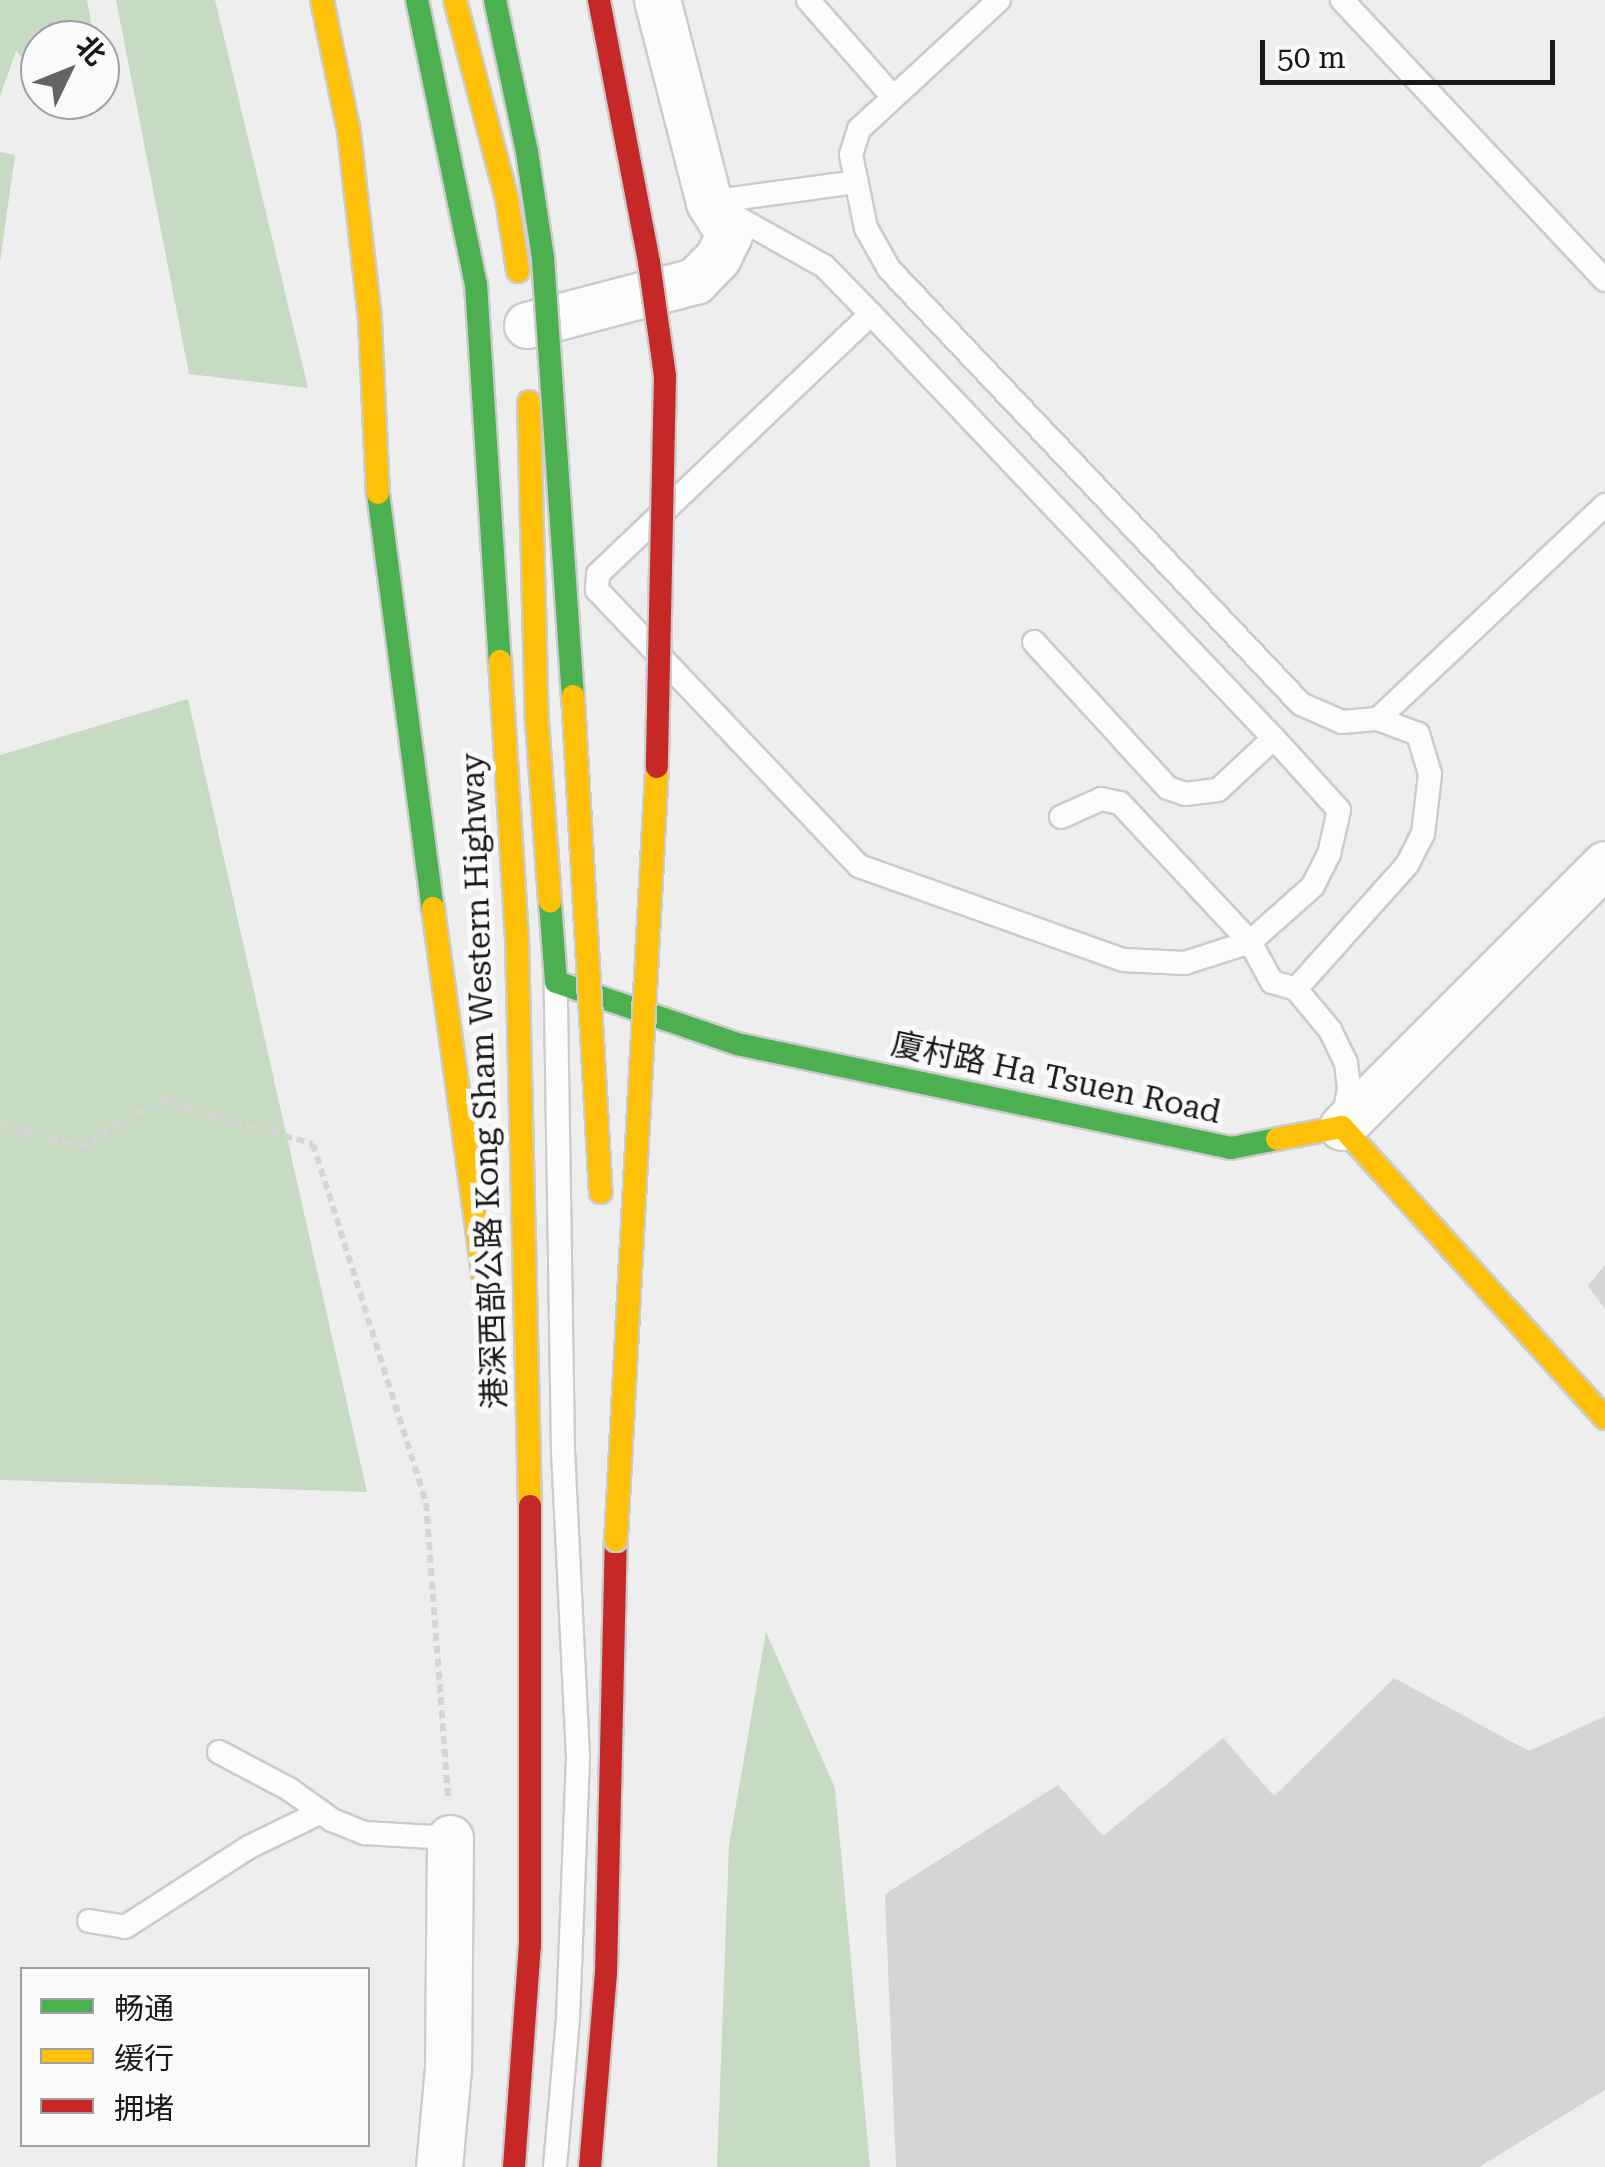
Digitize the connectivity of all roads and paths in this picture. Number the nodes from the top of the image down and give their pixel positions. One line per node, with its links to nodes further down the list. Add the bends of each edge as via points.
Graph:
1 (322, 0): 31 (main road, via 349,132 366,282 380,528 466,1173 503,1414)
2 (417, 0): 31 (main road, 港深西部公路 Kong Sham Western Highway, via 476,284 516,938)
3 (455, 0): 15 (main road, via 507,200)
4 (495, 0): 27 (main road, bridge, via 544,258)
5 (600, 0): 30 (main road, bridge, via 665,376 662,669)
6 (657, 0): 12 (street)
7 (808, 0): 10 (lane)
8 (999, 0): 10 (lane)
9 (1342, 0): 13 (lane)
10 (892, 96): 11 (lane, via 860,129 851,155)
11 (856, 182): 12 (lane); 18 (lane, via 866,228 890,269 1301,704 1342,722)
12 (709, 202): 14 (lane, via 824,266); 15 (street, via 729,234 695,281)
13 (1605, 280)
14 (871, 314): 19 (lane); 22 (lane, via 598,574 598,590 859,866 1123,960 1185,963)
15 (526, 325): 23 (main road, via 536,720)
16 (1605, 505): 18 (lane)
17 (1034, 642): 19 (lane, via 1168,788 1185,794 1218,790)
18 (1378, 719): 24 (lane, via 1418,734 1430,774 1424,834 1407,865)
19 (1274, 738): 22 (lane, via 1339,810 1314,886)
20 (1061, 817): 22 (lane, via 1101,799 1120,802)
21 (1605, 864): 26 (street)
22 (1250, 942): 24 (lane, via 1272,982)
23 (556, 982): 26 (main road, 廈村路 Ha Tsuen Road, via 736,1044 1231,1148); 38 (lane, via 563,1450 578,1757 568,2018)
24 (1296, 988): 26 (lane, via 1346,1062)
25 (0, 1124): 34 (path, via 80,1146 159,1100 313,1144 426,1502)
26 (1342, 1127): 29 (main road)
27 (602, 1222)
28 (606, 1301): 30 (main road, bridge)
29 (1605, 1418)
30 (616, 1540): 39 (main road, via 606,1973)
31 (531, 1543): 37 (main road, 港深西部公路 Kong Sham Western Highway, via 530,1946)
32 (219, 1752): 33 (lane)
33 (321, 1812): 34 (lane, via 365,1832); 35 (lane, via 249,1847 125,1928)
34 (450, 1838): 36 (street, via 448,2069)
35 (89, 1921)
36 (440, 2167)
37 (514, 2167)
38 (554, 2167)
39 (590, 2167)

